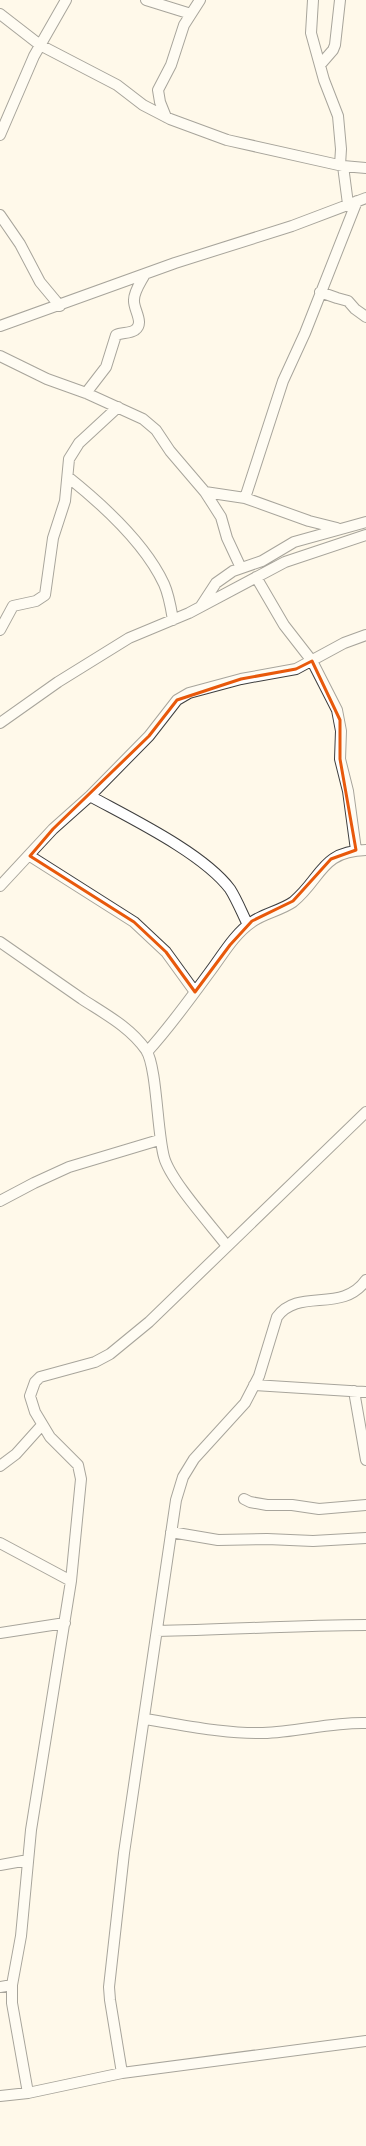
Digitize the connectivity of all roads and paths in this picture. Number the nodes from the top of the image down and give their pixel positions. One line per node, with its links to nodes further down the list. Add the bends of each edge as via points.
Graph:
1 (66, 0): 10 (street)
2 (146, 0): 6 (street)
3 (200, 0): 8 (street)
4 (313, 0): 11 (street, via 311,33)
5 (340, 0): 11 (street, via 333,50)
6 (180, 11): 8 (street); 9 (street)
7 (0, 14): 10 (street)
8 (191, 14): 9 (street)
9 (184, 25): 12 (street, via 171,64 158,90)
10 (40, 44): 12 (street, via 117,85 143,105); 13 (street)
11 (320, 65): 14 (street, via 338,116)
12 (166, 117): 14 (street, via 227,140)
13 (0, 135)
14 (342, 166): 15 (street); 16 (street)
15 (366, 168)
16 (357, 201): 18 (street, via 292,226); 19 (street)
17 (0, 214): 20 (street, via 20,244 40,282)
18 (145, 274): 20 (street); 24 (street, via 134,294 138,326 134,331 116,335 106,367)
19 (320, 292): 21 (street, via 348,301); 28 (street, via 305,333 278,392)
20 (60, 306): 22 (street)
21 (366, 317)
22 (0, 326)
23 (0, 356): 24 (street, via 47,379)
24 (86, 393): 25 (street)
25 (118, 407): 26 (street, via 74,450 69,459); 27 (street, via 150,424)
26 (68, 477): 35 (street, via 130,535 147,555 165,586); 36 (street, via 65,501 53,538 45,595 36,602 13,606)
27 (205, 492): 28 (street); 32 (street, via 221,517 227,538)
28 (245, 498): 30 (street)
29 (366, 522): 30 (street)
30 (339, 529): 32 (street, via 294,542 262,560)
31 (366, 535): 33 (street, via 285,562)
32 (241, 568): 34 (street, via 222,578)
33 (256, 577): 34 (street); 38 (street, via 284,625)
34 (200, 608): 35 (street)
35 (173, 620): 39 (street, via 129,638 104,652)
36 (0, 630)
37 (366, 635): 38 (street, via 344,643)
38 (312, 661): 40 (street, via 296,669 241,679 177,700 149,736); 41 (street, via 332,698 340,720 340,759)
39 (0, 723)
40 (90, 796): 42 (street, via 53,829); 44 (street, via 197,859 216,874 230,890)
41 (361, 850): 44 (street, via 346,851 331,859 294,901)
42 (30, 856): 43 (street); 46 (street, via 140,926 166,952)
43 (0, 885)
44 (248, 925): 46 (street)
45 (0, 942): 47 (street, via 110,1016)
46 (195, 992): 47 (street, via 168,1029)
47 (147, 1052): 49 (street, via 154,1084)
48 (366, 1112): 51 (street)
49 (159, 1140): 50 (street, via 69,1167); 51 (street, via 164,1160 171,1172)
50 (0, 1201)
51 (227, 1246): 56 (street, via 149,1322 110,1354 95,1362 34,1382 30,1396)
52 (366, 1280): 53 (street, via 354,1293 345,1297 310,1301 282,1311 277,1318)
53 (254, 1385): 54 (street); 61 (street, via 245,1403 194,1459 183,1477)
54 (354, 1391): 55 (street); 57 (street)
55 (366, 1392)
56 (42, 1425): 58 (street, via 16,1454); 64 (street, via 50,1437 74,1459 80,1470)
57 (366, 1460)
58 (0, 1466)
59 (244, 1499): 60 (street, via 262,1504 319,1509)
60 (366, 1505)
61 (171, 1532): 62 (street, via 218,1540 328,1541); 67 (street)
62 (366, 1538)
63 (0, 1543): 64 (street)
64 (71, 1581): 65 (street)
65 (65, 1622): 68 (street); 71 (street)
66 (366, 1625): 67 (street)
67 (156, 1631): 69 (street)
68 (0, 1633)
69 (146, 1719): 70 (street, via 262,1733 333,1724); 76 (street, via 124,1853 109,1987)
70 (366, 1724)
71 (28, 1860): 72 (street); 73 (street)
72 (0, 1865)
73 (12, 1986): 74 (street); 77 (street, via 12,2003)
74 (0, 1987)
75 (366, 2041): 76 (street)
76 (122, 2073): 77 (street)
77 (28, 2093): 78 (street)
78 (0, 2096)

